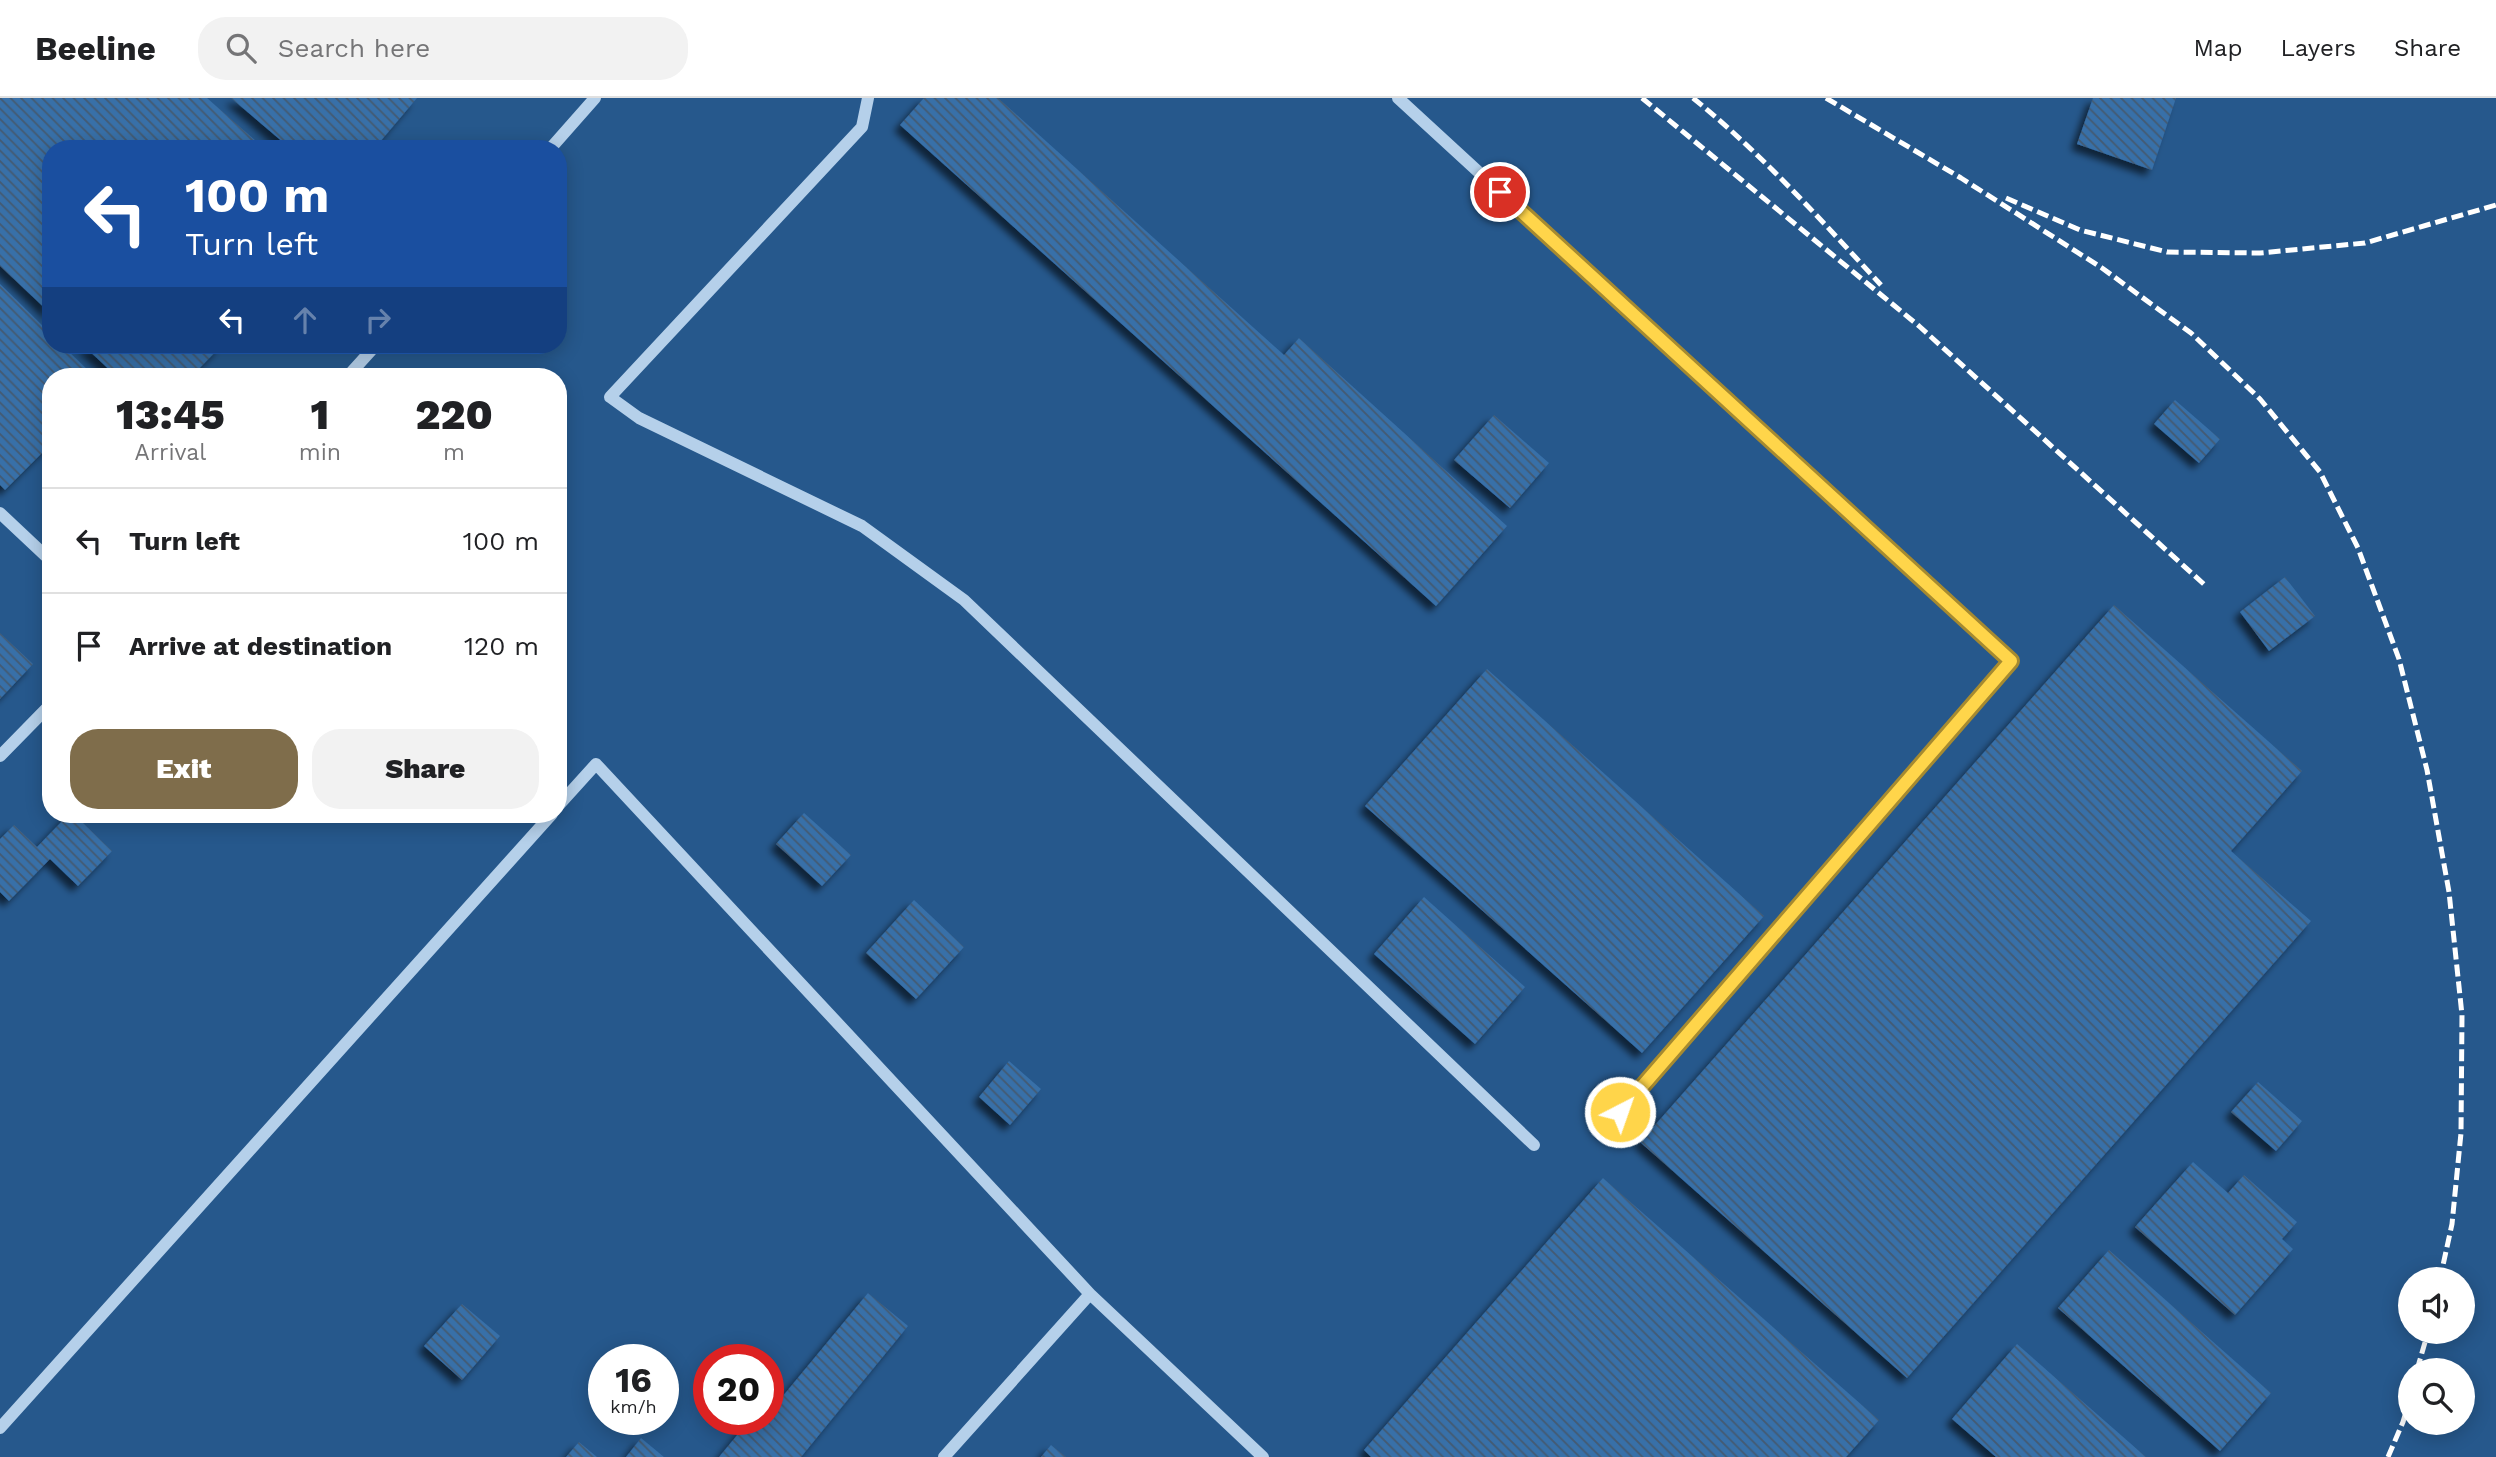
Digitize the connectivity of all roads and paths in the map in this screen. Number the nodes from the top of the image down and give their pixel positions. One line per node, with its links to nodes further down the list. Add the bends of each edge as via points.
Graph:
1 (596, 98): 4 (street)
2 (868, 98): 14 (street, via 862,127 610,397 639,418 862,526 964,600)
3 (1398, 98): 13 (street, via 2011,661)
4 (558, 140)
5 (368, 354): 6 (street)
6 (355, 368)
7 (0, 513): 8 (street)
8 (42, 553)
9 (42, 713): 10 (street)
10 (0, 756)
11 (567, 796): 15 (street, via 596,764)
12 (544, 823): 16 (street)
13 (1620, 1112)
14 (1534, 1145)
15 (1090, 1294): 17 (street); 18 (street)
16 (0, 1428)
17 (944, 1457)
18 (1262, 1457)

